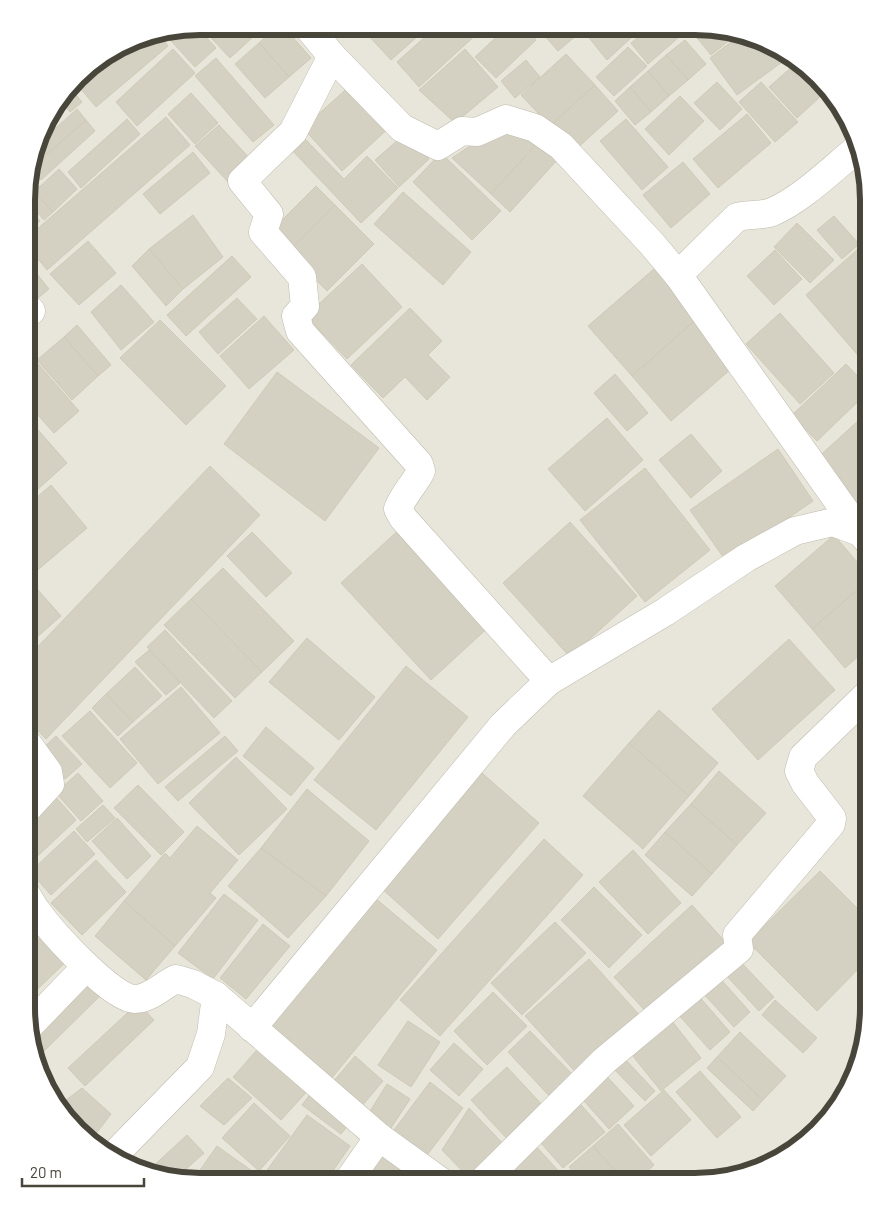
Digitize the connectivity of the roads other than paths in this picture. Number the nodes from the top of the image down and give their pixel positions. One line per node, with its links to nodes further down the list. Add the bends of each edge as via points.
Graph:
1 (315, 35): 2 (street)
2 (332, 56): 4 (street, via 402,128 438,146 462,131 477,132 506,119 535,128 561,146); 7 (street, via 293,132 242,181 269,214 263,232 302,277 305,306 296,316 300,331 419,464 421,471 398,508 403,518)
3 (853, 153): 4 (street, via 792,201 770,212 737,217)
4 (678, 275): 5 (street)
5 (860, 531)
6 (860, 535): 7 (street, via 833,522 796,531 746,558 665,612)
7 (549, 681): 15 (street, via 503,725)
8 (860, 701): 20 (street, via 803,757 799,771 832,818 831,824 736,934 739,949 604,1061)
9 (35, 753): 10 (street, via 48,772 50,784)
10 (35, 800)
11 (35, 908): 12 (street)
12 (86, 967): 13 (street, via 120,995 133,1000 145,998 176,979); 14 (street)
13 (216, 996): 15 (street); 17 (street, via 211,1034 200,1067)
14 (36, 1019)
15 (252, 1028): 16 (street)
16 (379, 1137): 18 (street); 19 (street)
17 (118, 1151)
18 (354, 1173)
19 (429, 1173)
20 (491, 1173)

